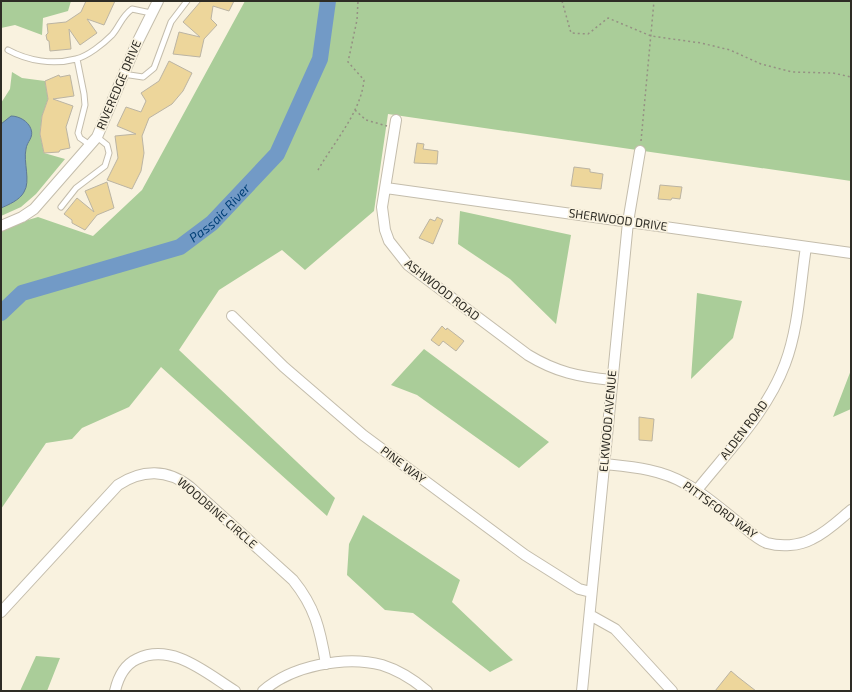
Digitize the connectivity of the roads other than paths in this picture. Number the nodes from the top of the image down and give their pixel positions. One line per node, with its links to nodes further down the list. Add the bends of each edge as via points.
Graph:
1 (158, 1): 3 (street, RIVEREDGE DRIVE)
2 (187, 1): 6 (lane, via 171,22 154,68 142,77)
3 (151, 13): 5 (lane, via 132,9 124,14 113,34); 6 (street, RIVEREDGE DRIVE)
4 (8, 50): 5 (lane, via 41,61)
5 (77, 59): 9 (lane, via 84,94 78,133 80,138)
6 (124, 74): 8 (street, RIVEREDGE DRIVE)
7 (396, 124): 11 (street, ASHWOOD ROAD)
8 (97, 137): 9 (street, RIVEREDGE DRIVE); 12 (lane, via 107,145 109,153 105,166 76,188)
9 (91, 146): 14 (street, RIVEREDGE DRIVE, via 34,209)
10 (640, 151): 13 (street, ELKWOOD AVENUE)
11 (386, 188): 13 (street, SHERWOOD DRIVE); 18 (street, ASHWOOD ROAD, via 382,207 385,230 396,252 408,265 528,355 548,367 576,376)
12 (61, 208)
13 (628, 222): 15 (street, SHERWOOD DRIVE); 18 (street, ELKWOOD AVENUE)
14 (1, 226)
15 (806, 247): 16 (street, SHERWOOD DRIVE); 20 (street, ALDEN ROAD, via 793,336 774,390 758,416)
16 (851, 253)
17 (232, 316): 22 (street, PINE WAY, via 284,366 363,435 525,555 579,589)
18 (612, 380): 19 (street, ELKWOOD AVENUE)
19 (604, 464): 20 (street, PITTSFORD WAY, via 656,471); 22 (street, ELKWOOD AVENUE)
20 (697, 490): 21 (street, PITTSFORD WAY, via 750,532 767,543 777,545 787,546 811,540)
21 (851, 510)
22 (591, 592): 24 (street, ELKWOOD AVENUE)
23 (1, 612): 25 (street, WOODBINE CIRCLE, via 118,485 141,473 166,473 180,478 293,580 315,615)
24 (590, 615): 30 (street, ELKWOOD AVENUE); 31 (street, via 615,629)
25 (326, 664): 28 (street, via 295,670); 29 (street, via 352,662 381,665 397,671)
26 (116, 691): 27 (street, via 126,666 142,656 160,653 180,658)
27 (235, 691)
28 (263, 691)
29 (427, 691)
30 (582, 691)
31 (672, 691)

